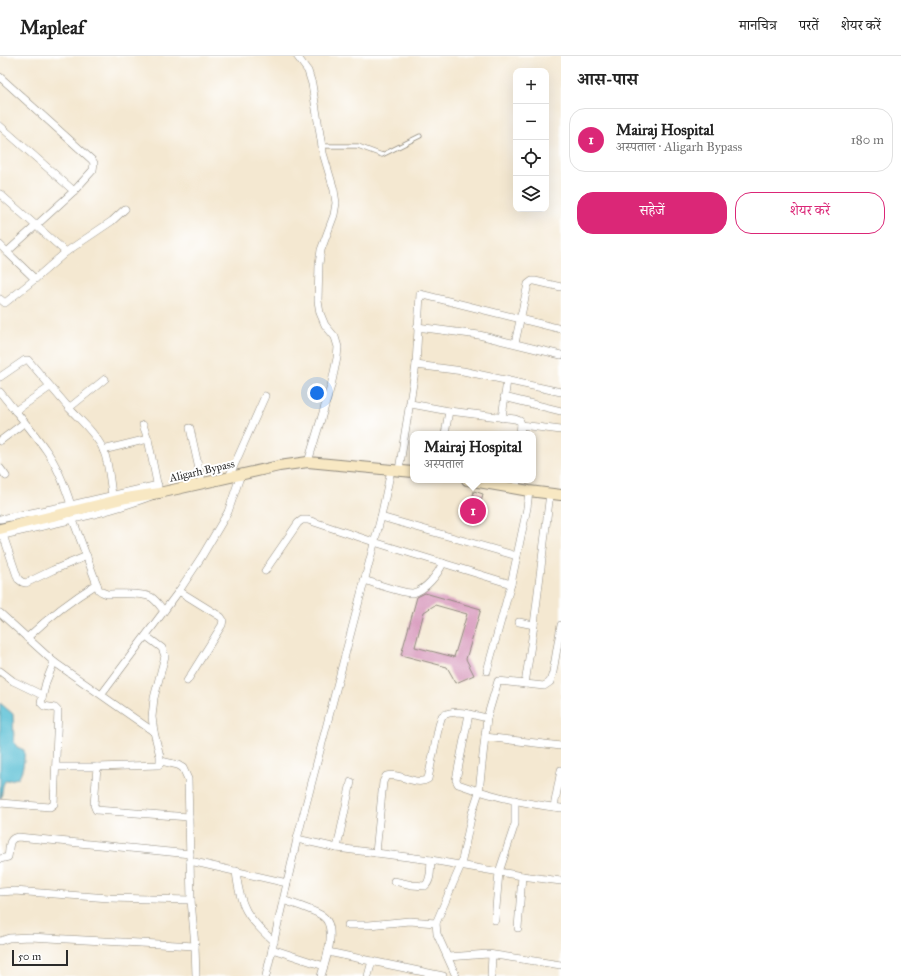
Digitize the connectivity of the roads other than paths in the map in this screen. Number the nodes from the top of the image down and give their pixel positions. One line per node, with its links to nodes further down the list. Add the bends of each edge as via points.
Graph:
1 (297, 56): 5 (street, via 308,71 312,84)
2 (0, 77): 6 (street, via 94,163 93,170)
3 (0, 126): 6 (street)
4 (420, 136): 5 (lane, via 382,155 358,146)
5 (321, 146): 46 (street, via 336,203 321,250 318,301 325,325 335,337 338,358)
6 (74, 191): 9 (street)
7 (0, 194): 9 (street)
8 (125, 209): 12 (street, via 112,221)
9 (36, 226): 11 (street); 12 (street)
10 (0, 245): 11 (street)
11 (7, 252): 13 (street)
12 (66, 252): 13 (street)
13 (35, 279): 15 (street)
14 (561, 287): 16 (street, via 532,281 527,285)
15 (2, 303)
16 (520, 318): 17 (street, via 420,294); 18 (street); 19 (street)
17 (417, 327): 19 (street); 21 (street)
18 (561, 328)
19 (515, 343): 20 (street)
20 (561, 356)
21 (416, 365): 24 (street); 30 (street)
22 (0, 377): 25 (street, via 28,360)
23 (105, 379): 31 (street)
24 (507, 380): 27 (street); 29 (street)
25 (50, 387): 31 (street); 34 (street)
26 (0, 392): 34 (street)
27 (561, 392)
28 (265, 396): 52 (street)
29 (504, 397): 33 (street); 35 (street)
30 (411, 404): 32 (street); 48 (street)
31 (69, 408): 45 (street)
32 (449, 411): 35 (street); 41 (street)
33 (561, 411)
34 (15, 412): 36 (street)
35 (502, 418): 38 (street, via 518,420)
36 (24, 423): 44 (street); 61 (street, via 56,467)
37 (144, 425): 43 (street)
38 (521, 426): 40 (street); 42 (street)
39 (190, 428): 53 (street)
40 (561, 430)
41 (446, 431)
42 (520, 431)
43 (148, 439): 45 (street); 56 (street)
44 (0, 441)
45 (103, 450): 59 (street)
46 (308, 462): 48 (main road, Aligarh Bypass); 50 (main road, Aligarh Bypass)
47 (0, 468): 51 (street)
48 (395, 470): 49 (main road, Aligarh Bypass); 62 (street)
49 (410, 472)
50 (241, 474): 52 (main road, Aligarh Bypass); 74 (street, via 228,512)
51 (6, 476)
52 (229, 477): 53 (main road, Aligarh Bypass)
53 (202, 483): 56 (main road, Aligarh Bypass)
54 (496, 483): 55 (main road)
55 (516, 485): 57 (main road)
56 (159, 489): 59 (street); 64 (street, via 134,503); 65 (main road, Aligarh Bypass)
57 (529, 491): 58 (main road); 68 (street)
58 (550, 493): 60 (main road); 78 (street)
59 (112, 495): 61 (street)
60 (561, 495)
61 (71, 506): 63 (street)
62 (381, 517): 66 (street); 68 (street)
63 (0, 519)
64 (73, 520): 65 (street); 67 (street)
65 (1, 533): 67 (street, via 18,579 22,582 26,583)
66 (374, 542): 69 (street); 70 (street, via 302,520); 71 (street)
67 (87, 556): 72 (street)
68 (517, 556): 73 (street)
69 (443, 563): 71 (street, via 431,581 413,593); 73 (street)
70 (264, 572)
71 (364, 580): 104 (street)
72 (97, 584): 75 (street, via 99,590 107,594 142,594 150,597); 81 (street, via 69,601)
73 (511, 584): 84 (street)
74 (179, 591): 75 (street); 85 (street, via 223,620)
75 (164, 611): 80 (street)
76 (1, 616): 81 (street)
77 (519, 622): 78 (street)
78 (534, 625): 86 (street)
79 (561, 625): 86 (street, via 550,682 544,686)
80 (146, 636): 87 (street); 91 (street, via 162,648 165,656 154,698)
81 (27, 638): 82 (street)
82 (54, 662): 87 (street); 88 (street)
83 (0, 671): 88 (street, via 13,681)
84 (487, 671)
85 (187, 681)
86 (525, 684): 90 (street, via 498,681)
87 (102, 694): 91 (street)
88 (42, 695): 95 (street, via 42,705 58,711)
89 (469, 714): 90 (street); 99 (street, via 456,780 458,784); 106 (street, via 456,712 442,716 428,779 424,782 386,776 383,782)
90 (487, 718): 92 (street)
91 (154, 732): 94 (street)
92 (485, 737): 93 (street); 99 (street)
93 (561, 746)
94 (161, 761): 96 (street, via 158,765); 103 (street, via 184,768)
95 (56, 767): 96 (street); 101 (street, via 55,802 52,806)
96 (97, 767): 103 (street, via 94,805 96,810)
97 (561, 770): 102 (street)
98 (351, 782): 105 (street)
99 (479, 792): 100 (street); 110 (street)
100 (515, 800): 102 (street); 112 (street, via 514,824)
101 (0, 803)
102 (557, 807)
103 (189, 817): 107 (street)
104 (297, 839): 105 (street); 116 (street)
105 (337, 848): 106 (street)
106 (376, 853): 109 (street)
107 (190, 857): 108 (street, via 14,837 10,841 8,857); 111 (street); 118 (street)
108 (0, 859)
109 (431, 860): 110 (street); 114 (street, via 428,883 425,886)
110 (461, 865): 112 (street); 121 (street)
111 (236, 871): 116 (street); 125 (street, via 241,903 250,918)
112 (499, 872): 113 (street); 120 (street)
113 (522, 876): 115 (street); 123 (street)
114 (394, 881)
115 (561, 881)
116 (288, 883): 119 (street)
117 (0, 892): 118 (street)
118 (191, 900): 126 (street)
119 (283, 900): 125 (street); 128 (street, via 321,915 328,922)
120 (496, 920)
121 (436, 923): 122 (street, via 408,921); 130 (street, via 437,934)
122 (348, 925)
123 (518, 928)
124 (0, 941): 126 (street, via 30,937)
125 (274, 942): 127 (street)
126 (196, 946): 134 (street)
127 (272, 949): 133 (street); 135 (street)
128 (328, 952): 131 (street); 133 (street)
129 (492, 955): 130 (street); 132 (street); 140 (street)
130 (448, 957): 139 (street)
131 (372, 961): 137 (street); 138 (street)
132 (561, 965)
133 (324, 966): 136 (street)
134 (196, 976)
135 (266, 976)
136 (321, 976)
137 (368, 976)
138 (443, 976)
139 (456, 976)
140 (491, 976)

